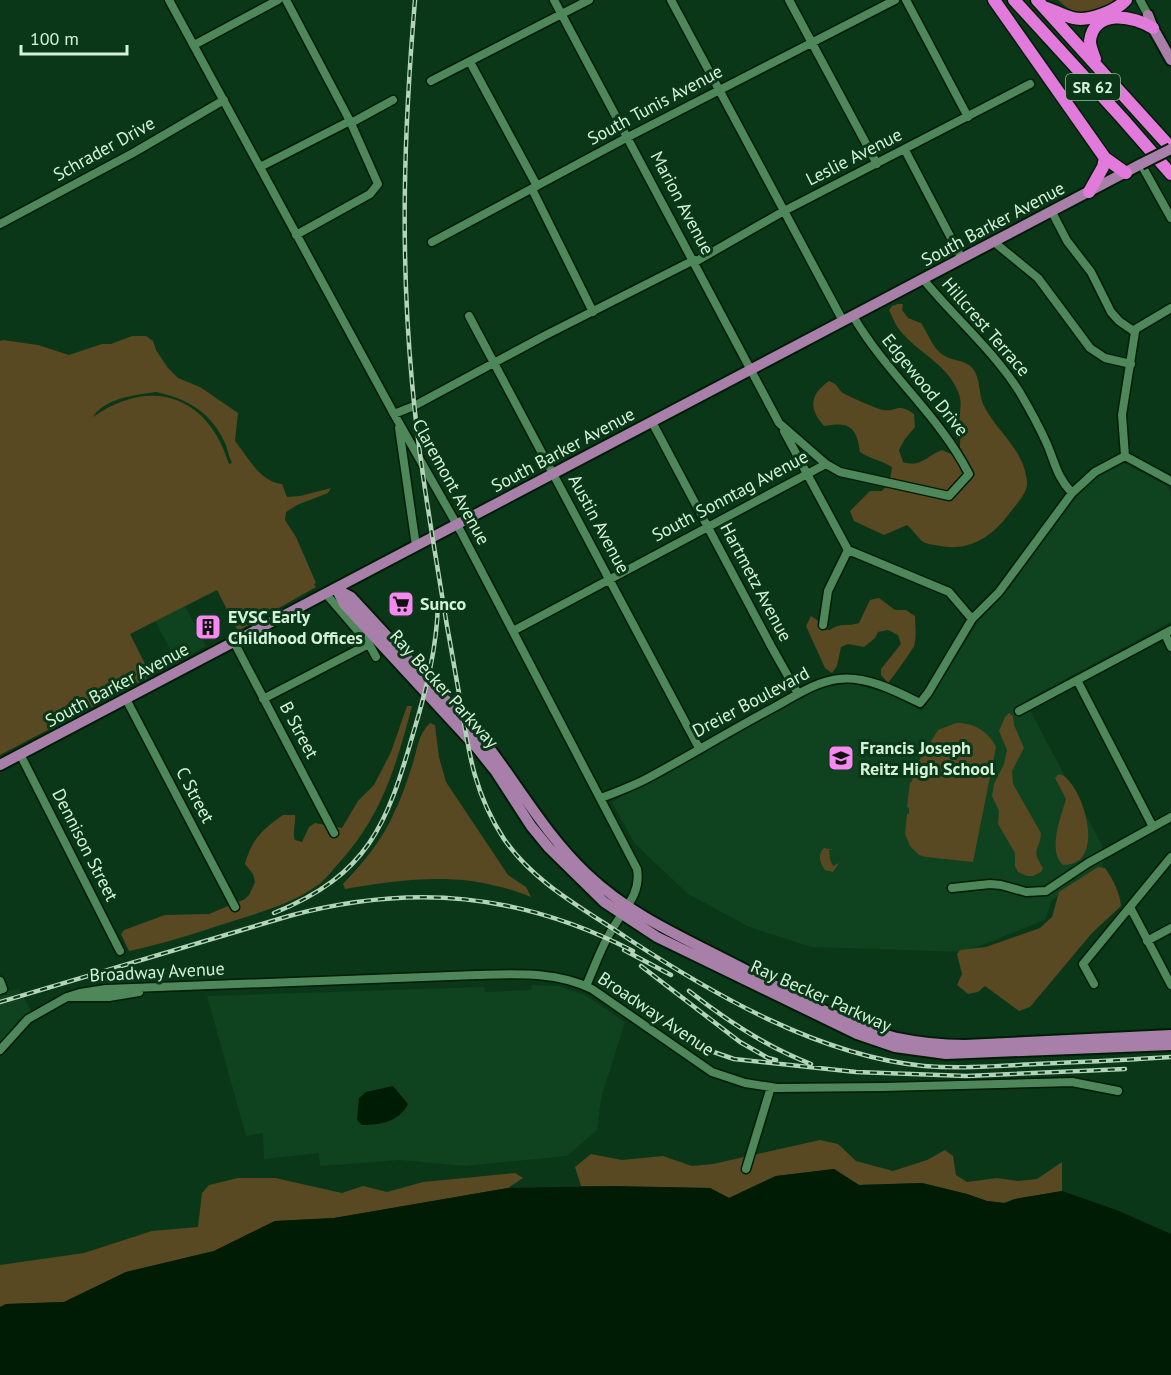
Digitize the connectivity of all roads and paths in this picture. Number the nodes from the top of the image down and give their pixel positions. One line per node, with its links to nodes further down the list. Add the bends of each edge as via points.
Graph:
1 (169, 0): 20 (street, Claremont Avenue)
2 (278, 0): 20 (street)
3 (286, 0): 30 (street)
4 (554, 0): 16 (street, Marion Avenue)
5 (588, 0): 16 (street)
6 (671, 0): 26 (street, Edgewood Drive)
7 (789, 0): 19 (street)
8 (895, 0): 19 (street, South Tunis Avenue)
9 (906, 0): 29 (street)
10 (994, 0): 34 (highway)
11 (1014, 0): 39 (highway, SR 62)
12 (1126, 0): 15 (highway)
13 (1140, 0): 17 (street)
14 (1040, 3): 15 (highway, via 1077,19); 23 (highway, SR 62)
15 (1113, 10): 17 (highway)
16 (562, 14): 22 (street); 31 (street, Marion Avenue)
17 (1148, 15): 18 (main road)
18 (1152, 28): 21 (main road); 23 (highway, via 1125,17 1103,22 1090,40)
19 (811, 42): 26 (street, South Tunis Avenue); 35 (street)
20 (194, 45): 27 (street, Claremont Avenue)
21 (1171, 60)
22 (470, 62): 24 (street); 40 (street)
23 (1096, 63): 32 (highway, SR 62)
24 (431, 81)
25 (1030, 84): 29 (street, Leslie Avenue)
26 (720, 90): 31 (street, South Tunis Avenue); 42 (street, Edgewood Drive)
27 (224, 100): 37 (street, Claremont Avenue); 45 (street, Schrader Drive)
28 (393, 100): 30 (street)
29 (968, 117): 33 (street, Leslie Avenue)
30 (351, 122): 37 (street); 46 (street, via 378,186)
31 (628, 137): 40 (street, South Tunis Avenue); 50 (street, Marion Avenue)
32 (1171, 148): 36 (main road, South Barker Avenue, bridge)
33 (905, 150): 35 (street, Leslie Avenue); 49 (street, Hillcrest Terrace)
34 (1105, 158): 38 (highway); 41 (highway)
35 (877, 164): 42 (street, Leslie Avenue)
36 (1141, 164): 38 (main road, South Barker Avenue); 44 (street)
37 (260, 167): 46 (street, Claremont Avenue)
38 (1126, 172): 41 (main road, South Barker Avenue)
39 (1171, 174)
40 (534, 188): 47 (street, South Tunis Avenue); 53 (street)
41 (1089, 192): 43 (main road, South Barker Avenue)
42 (784, 212): 50 (street, Leslie Avenue); 55 (street, Edgewood Drive)
43 (1052, 212): 48 (main road, South Barker Avenue); 56 (street, via 1067,241 1091,272 1111,312)
44 (1171, 218)
45 (0, 224)
46 (296, 236): 60 (street, Claremont Avenue)
47 (432, 242)
48 (994, 242): 49 (main road, South Barker Avenue); 58 (street, via 1038,278 1090,348 1105,358)
49 (962, 259): 51 (main road, South Barker Avenue)
50 (694, 261): 53 (street, Leslie Avenue); 59 (street, Marion Avenue)
51 (923, 279): 55 (main road, South Barker Avenue); 69 (street, Hillcrest Terrace, via 1017,388 1041,430 1061,481)
52 (1171, 308): 56 (street)
53 (593, 312): 57 (street, Leslie Avenue)
54 (469, 316): 57 (street, Austin Avenue)
55 (848, 319): 59 (main road, South Barker Avenue); 67 (street, Edgewood Drive, via 945,433)
56 (1134, 330): 58 (street)
57 (495, 363): 60 (street, Leslie Avenue); 65 (street, Austin Avenue)
58 (1131, 364): 63 (street, via 1122,415)
59 (751, 370): 61 (main road, South Barker Avenue); 62 (street, Marion Avenue)
60 (396, 418): 70 (street, Claremont Avenue); 72 (street)
61 (652, 422): 65 (main road, South Barker Avenue); 71 (street, Hartmetz Avenue)
62 (779, 423): 64 (street, Marion Avenue); 66 (street, Marion Avenue)
63 (1125, 456): 68 (street); 69 (street, Dreier Boulevard, via 1095,472)
64 (826, 464): 66 (street, South Sonntag Avenue); 67 (street, South Sonntag Avenue, via 850,476 949,496)
65 (554, 474): 70 (main road, South Barker Avenue); 74 (street, Austin Avenue)
66 (807, 474): 71 (street, South Sonntag Avenue); 73 (street, Marion Avenue)
67 (968, 475)
68 (1171, 482)
69 (1072, 493): 76 (street, Dreier Boulevard, via 1012,575)
70 (457, 525): 72 (main road, South Barker Avenue); 78 (street, Claremont Avenue)
71 (708, 527): 74 (street, South Sonntag Avenue); 85 (street, Hartmetz Avenue)
72 (416, 546): 75 (main road, South Barker Avenue)
73 (848, 550): 76 (street, via 949,592); 77 (street, via 828,591)
74 (609, 579): 78 (street, South Sonntag Avenue); 89 (street, Austin Avenue)
75 (331, 591): 80 (main road, South Barker Avenue); 81 (street); 100 (main road, Ray Becker Parkway, via 476,747 549,848 590,890)
76 (972, 619): 85 (street, Dreier Boulevard, via 920,703 872,683 847,678 829,680)
77 (823, 625)
78 (513, 630): 92 (street, Claremont Avenue)
79 (1168, 632): 82 (street); 84 (street)
80 (234, 642): 86 (main road, South Barker Avenue); 87 (street, B Street)
81 (369, 644): 83 (street); 87 (street)
82 (1171, 647)
83 (376, 657)
84 (1077, 680): 88 (street); 94 (street)
85 (798, 694): 89 (street, Dreier Boulevard)
86 (126, 699): 90 (main road, South Barker Avenue); 98 (street, C Street)
87 (263, 699): 95 (street, B Street)
88 (1019, 711)
89 (699, 748): 92 (street, Dreier Boulevard, via 646,779)
90 (20, 754): 91 (main road, South Barker Avenue); 103 (street, Dennison Street)
91 (0, 765)
92 (602, 798): 100 (street, Claremont Avenue, via 638,869 638,884)
93 (1171, 817): 94 (street)
94 (1153, 827): 97 (street, via 1046,891 1026,892 990,884)
95 (334, 833)
96 (1171, 858): 99 (street)
97 (952, 888)
98 (236, 907)
99 (1130, 907): 102 (street); 105 (street, via 1083,964)
100 (625, 911): 107 (street, Claremont Avenue, via 610,932); 109 (main road, Ray Becker Parkway, via 861,1025 897,1037 965,1045); 110 (main road, Ray Becker Parkway, via 657,937 857,1034 895,1047 965,1054)
101 (1171, 928): 102 (street)
102 (1148, 941): 106 (street)
103 (120, 951)
104 (0, 981): 108 (street)
105 (1094, 984)
106 (1171, 985)
107 (586, 986): 111 (street, Broadway Avenue, via 519,974 97,990 49,1006 28,1019); 112 (street, Broadway Avenue, via 712,1072 738,1082)
108 (0, 990)
109 (1171, 1035)
110 (1171, 1045)
111 (0, 1050)
112 (771, 1087): 113 (street, Broadway Avenue, via 1072,1082); 114 (street)
113 (1118, 1090)
114 (746, 1169)

